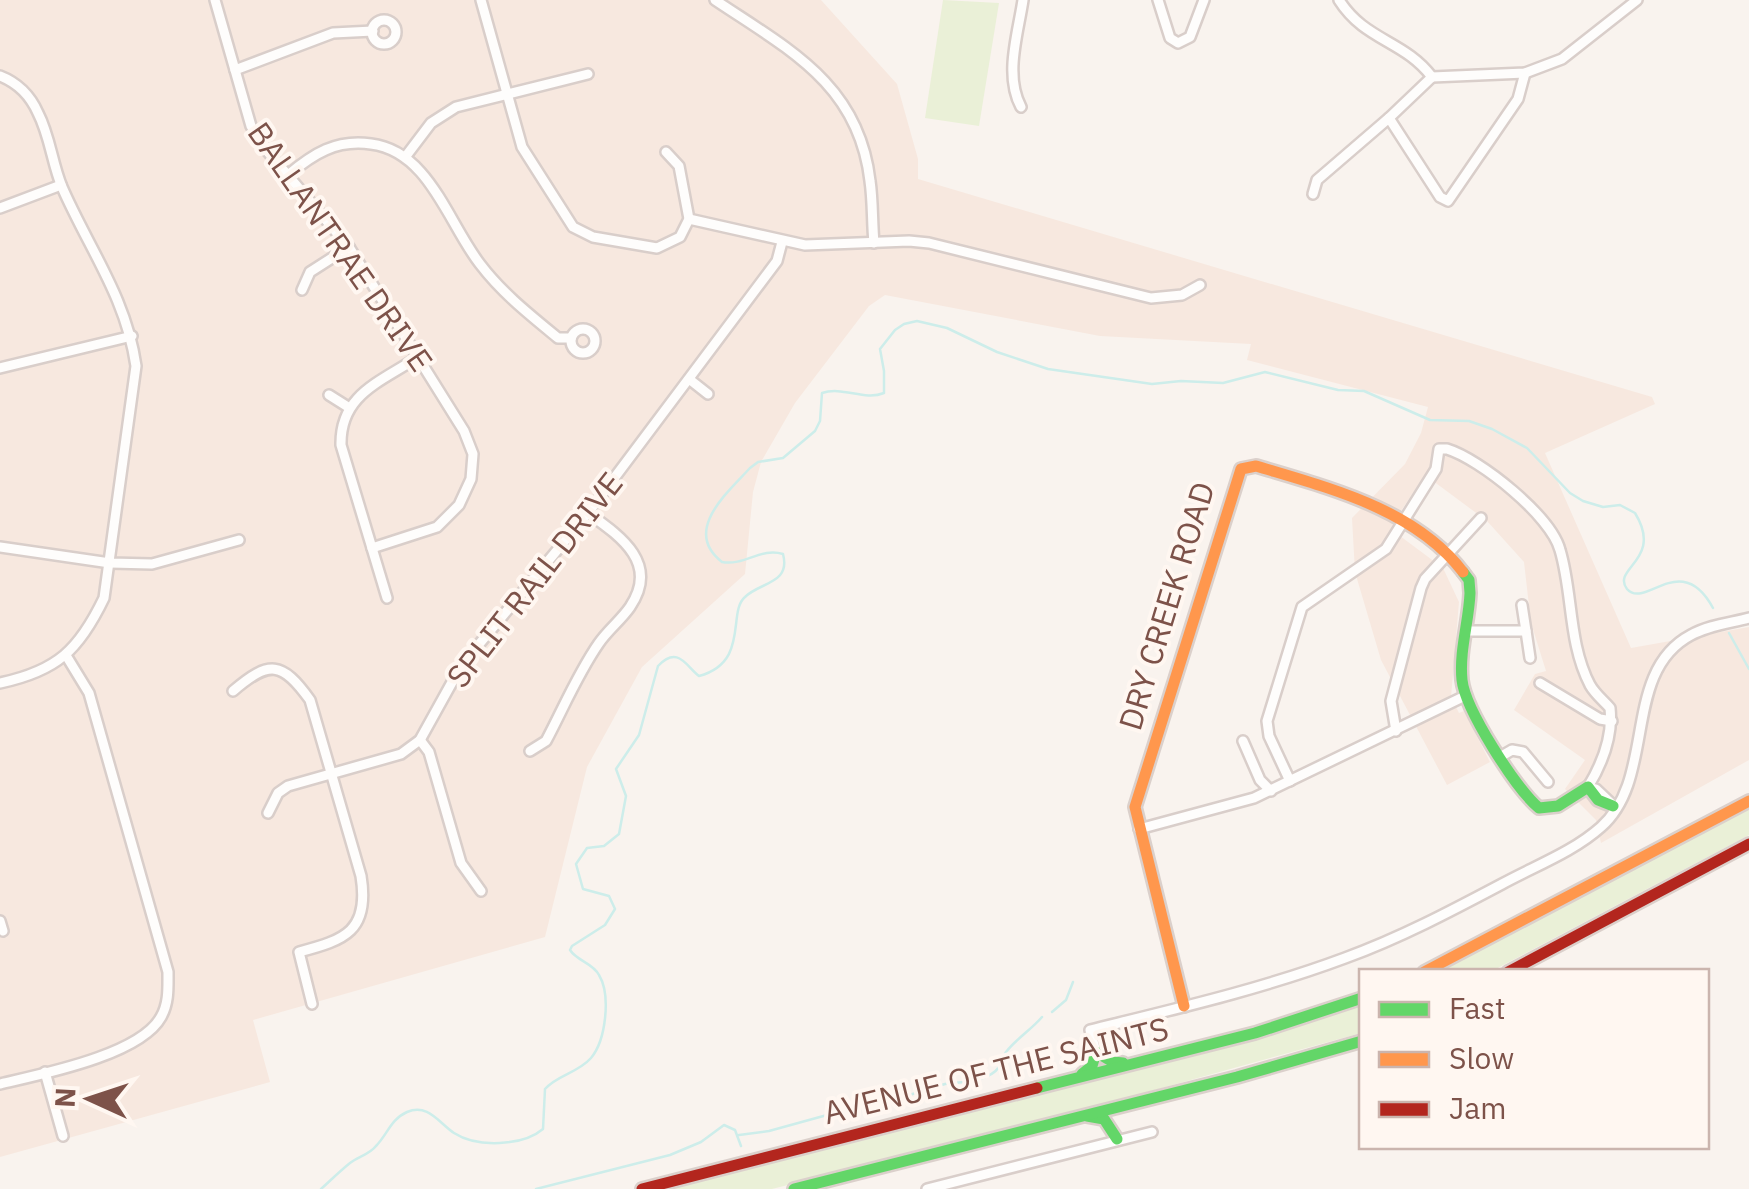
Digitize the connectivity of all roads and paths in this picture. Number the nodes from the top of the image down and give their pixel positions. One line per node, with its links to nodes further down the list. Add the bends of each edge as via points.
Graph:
1 (215, 0): 10 (street, BALLANTRAE DRIVE)
2 (482, 0): 15 (street)
3 (715, 0): 26 (street, via 806,61 850,113 870,180)
4 (1024, 0): 16 (street, via 1012,76)
5 (1158, 0): 6 (street, via 1170,38 1178,43 1190,37)
6 (1204, 0)
7 (1339, 0): 14 (street, via 1365,30 1418,59)
8 (1637, 0): 11 (street, via 1562,59)
9 (373, 31): 10 (street, via 333,33)
10 (236, 70): 20 (street, BALLANTRAE DRIVE, via 251,126)
11 (1525, 73): 14 (street); 17 (street, via 1518,100 1448,201)
12 (588, 74): 15 (street)
13 (0, 76): 21 (street, via 22,87 39,113)
14 (1432, 78): 17 (street)
15 (506, 94): 19 (street, via 456,107 431,123); 24 (street, via 522,147 573,227 657,248 680,237)
16 (1021, 106)
17 (1390, 118): 22 (street, via 1316,180)
18 (666, 152): 24 (street, via 678,166)
19 (406, 156): 20 (street, via 384,145 344,144 310,156); 31 (street, via 496,286 558,338)
20 (288, 175): 27 (street, BALLANTRAE DRIVE)
21 (61, 185): 23 (street); 30 (street)
22 (1313, 194)
23 (0, 208)
24 (689, 219): 25 (street)
25 (782, 242): 26 (street); 34 (street, SPLIT RAIL DRIVE, via 777,262)
26 (874, 243): 28 (street, via 928,243 1151,298 1182,295)
27 (349, 247): 29 (street, via 310,272); 32 (street, BALLANTRAE DRIVE)
28 (1200, 285)
29 (302, 290)
30 (132, 336): 33 (street); 45 (street, via 136,366)
31 (571, 338)
32 (418, 357): 37 (street); 43 (street, BALLANTRAE DRIVE, via 464,431 473,454 472,480 460,505 436,527)
33 (0, 368)
34 (689, 379): 35 (street); 38 (street, SPLIT RAIL DRIVE)
35 (708, 394)
36 (329, 395): 37 (street)
37 (348, 407): 43 (street, via 342,445)
38 (588, 514): 61 (street, SPLIT RAIL DRIVE, via 461,666); 63 (street, via 630,545 638,589 599,643 546,740)
39 (1481, 518): 44 (street)
40 (1404, 520): 44 (main road, DRY CREEK ROAD); 59 (street, via 1436,469 1439,449 1456,452 1518,493 1560,546 1587,678); 66 (street, via 1386,550 1302,607 1267,722); 73 (main road, DRY CREEK ROAD, via 1256,466 1238,473 1138,791)
41 (239, 540): 45 (street, via 152,564)
42 (0, 547): 45 (street)
43 (372, 548): 46 (street)
44 (1448, 556): 49 (main road, DRY CREEK ROAD, via 1469,580); 60 (street, via 1422,588 1391,701)
45 (110, 562): 51 (street, via 104,598)
46 (387, 598)
47 (1522, 606): 50 (street)
48 (1749, 618): 71 (street, via 1703,629 1666,655 1628,789)
49 (1466, 631): 50 (street); 58 (main road, DRY CREEK ROAD)
50 (1526, 631): 52 (street)
51 (67, 657): 55 (street, via 30,677); 86 (street, via 89,693 168,972 168,1001 154,1028 129,1047)
52 (1530, 658)
53 (296, 665): 54 (street)
54 (290, 676): 57 (street, via 256,671); 65 (street, via 310,700)
55 (0, 683)
56 (1540, 684): 59 (street)
57 (233, 691)
58 (1465, 696): 60 (street); 64 (main road, DRY CREEK ROAD)
59 (1612, 721): 68 (street)
60 (1396, 730): 66 (street)
61 (420, 740): 65 (street, via 400,754); 75 (street, via 461,863)
62 (1243, 741): 69 (street)
63 (530, 750)
64 (1500, 757): 67 (street, via 1523,752); 68 (main road, DRY CREEK ROAD, via 1540,808 1557,807)
65 (331, 772): 72 (street, via 288,786); 77 (street, via 364,896 350,933)
66 (1290, 782): 69 (street)
67 (1548, 782)
68 (1588, 788): 71 (main road)
69 (1270, 790): 73 (street)
70 (1749, 801): 78 (main road)
71 (1615, 807): 82 (street, via 1585,840 1384,942)
72 (268, 814)
73 (1139, 830): 82 (main road, DRY CREEK ROAD)
74 (1749, 844): 79 (main road)
75 (482, 891)
76 (289, 941): 77 (street)
77 (299, 952): 81 (street)
78 (1430, 969)
79 (1514, 969)
80 (1359, 999): 85 (main road, AVENUE OF THE SAINTS)
81 (312, 1004)
82 (1184, 1006): 84 (street, via 1090,1030)
83 (1359, 1042): 89 (main road, AVENUE OF THE SAINTS)
84 (1096, 1052): 85 (main road); 87 (main road, via 1092,1066)
85 (1132, 1064): 87 (main road, AVENUE OF THE SAINTS)
86 (45, 1072): 88 (street); 92 (street)
87 (1075, 1078): 94 (main road, AVENUE OF THE SAINTS)
88 (0, 1084)
89 (1137, 1102): 90 (main road, AVENUE OF THE SAINTS); 93 (main road, via 1120,1118)
90 (1083, 1116): 93 (main road, via 1104,1119); 95 (main road, AVENUE OF THE SAINTS)
91 (1152, 1132): 93 (street)
92 (62, 1136)
93 (1117, 1139): 96 (street)
94 (642, 1189)
95 (794, 1189)
96 (927, 1189)

